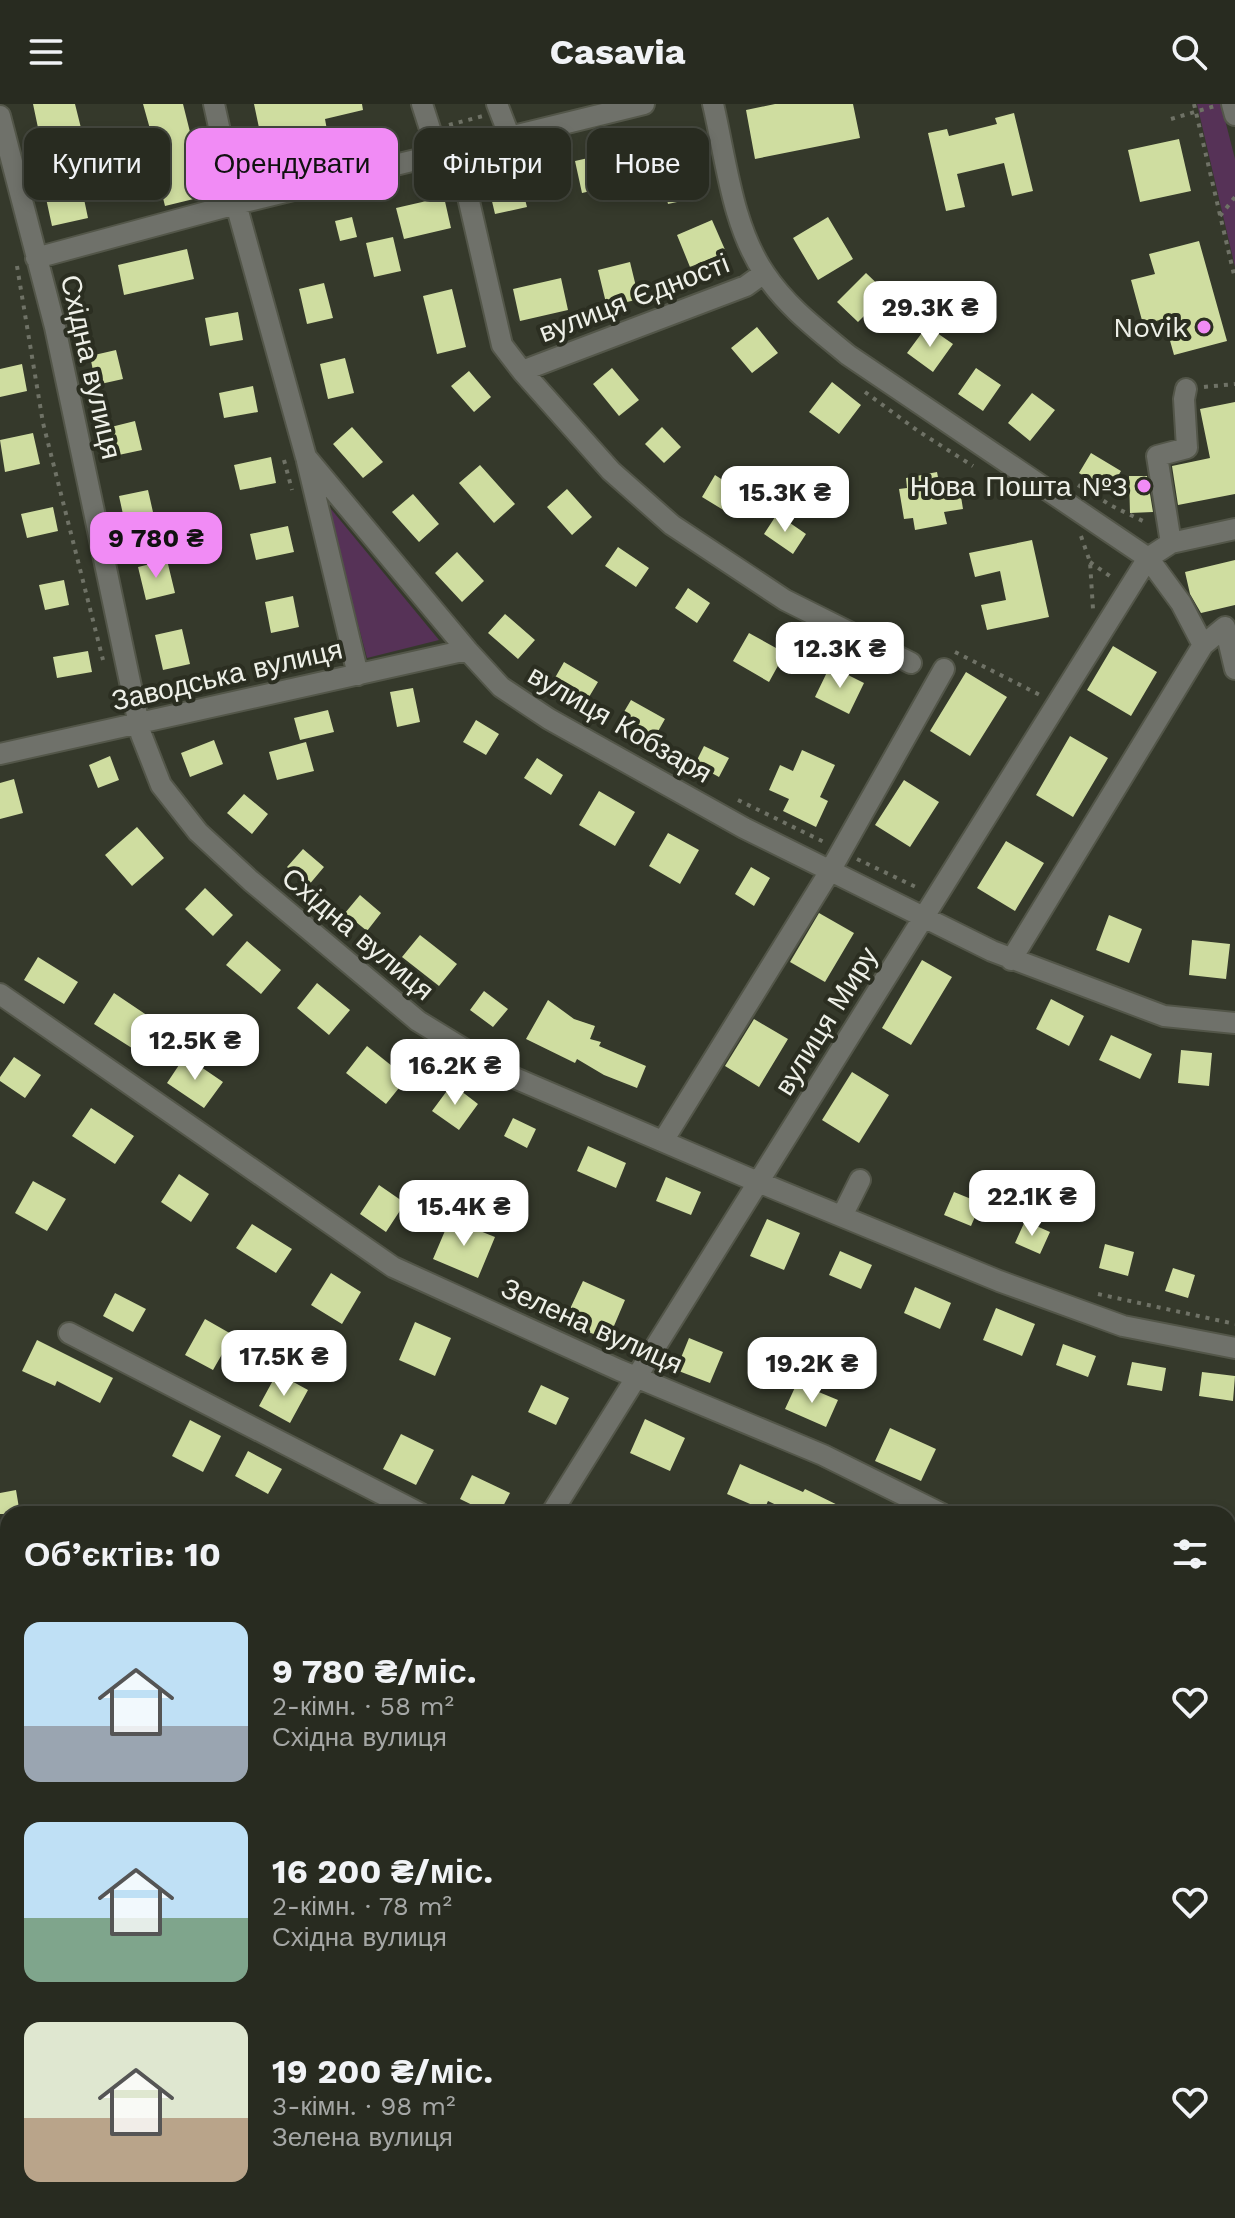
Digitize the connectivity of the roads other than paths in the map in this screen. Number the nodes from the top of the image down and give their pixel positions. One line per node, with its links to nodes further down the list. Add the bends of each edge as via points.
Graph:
1 (214, 104): 15 (street, вулиця Кобзаря)
2 (422, 104): 9 (street, вулиця Єдності)
3 (497, 104): 10 (street)
4 (644, 104): 11 (street)
5 (713, 104): 17 (street, via 738,211)
6 (1232, 104): 7 (street)
7 (1235, 115)
8 (0, 116): 13 (street, Східна вулиця)
9 (430, 128)
10 (506, 128)
11 (539, 128)
12 (414, 160): 15 (street)
13 (8, 179): 16 (street, Східна вулиця)
14 (462, 200): 18 (street, вулиця Єдності, via 502,345)
15 (245, 201): 16 (street); 20 (street, вулиця Кобзаря)
16 (26, 258): 30 (street, Східна вулиця, via 55,327)
17 (764, 273): 18 (street, вулиця Єдності, via 746,286); 23 (street, via 794,308 848,355)
18 (522, 371): 26 (street, вулиця Єдності, via 611,471 672,525 785,600)
19 (1186, 389): 22 (street, via 1187,448 1157,456)
20 (306, 457): 25 (street, вулиця Кобзаря); 29 (street)
21 (1235, 529): 22 (street)
22 (1170, 538): 23 (street)
23 (1148, 558): 24 (street); 33 (street, вулиця Миру)
24 (1203, 645): 28 (street, via 1225,627); 34 (street)
25 (467, 650): 29 (street, Заводська вулиця); 32 (street, вулиця Кобзаря, via 501,687 549,719)
26 (911, 663)
27 (944, 669): 32 (street)
28 (1235, 669)
29 (358, 675): 30 (street, Заводська вулиця)
30 (139, 722): 31 (street, Заводська вулиця); 37 (street, Східна вулиця, via 161,785 198,832 418,1021 503,1073)
31 (0, 754)
32 (830, 871): 33 (street, вулиця Кобзаря); 37 (street)
33 (922, 918): 34 (street, вулиця Кобзаря); 39 (street, вулиця Миру)
34 (1011, 960): 36 (street, вулиця Кобзаря, via 1164,1016)
35 (0, 994): 43 (street, Зелена вулиця, via 393,1267)
36 (1235, 1023)
37 (663, 1141): 39 (street, Східна вулиця)
38 (860, 1180): 40 (street)
39 (759, 1182): 40 (street, Східна вулиця); 43 (street, вулиця Миру)
40 (842, 1216): 42 (street, Східна вулиця, via 1123,1326)
41 (69, 1333): 44 (street)
42 (1235, 1348)
43 (637, 1377): 45 (street, вулиця Миру); 46 (street, Зелена вулиця, via 823,1455)
44 (405, 1506)
45 (556, 1506)
46 (926, 1506)

